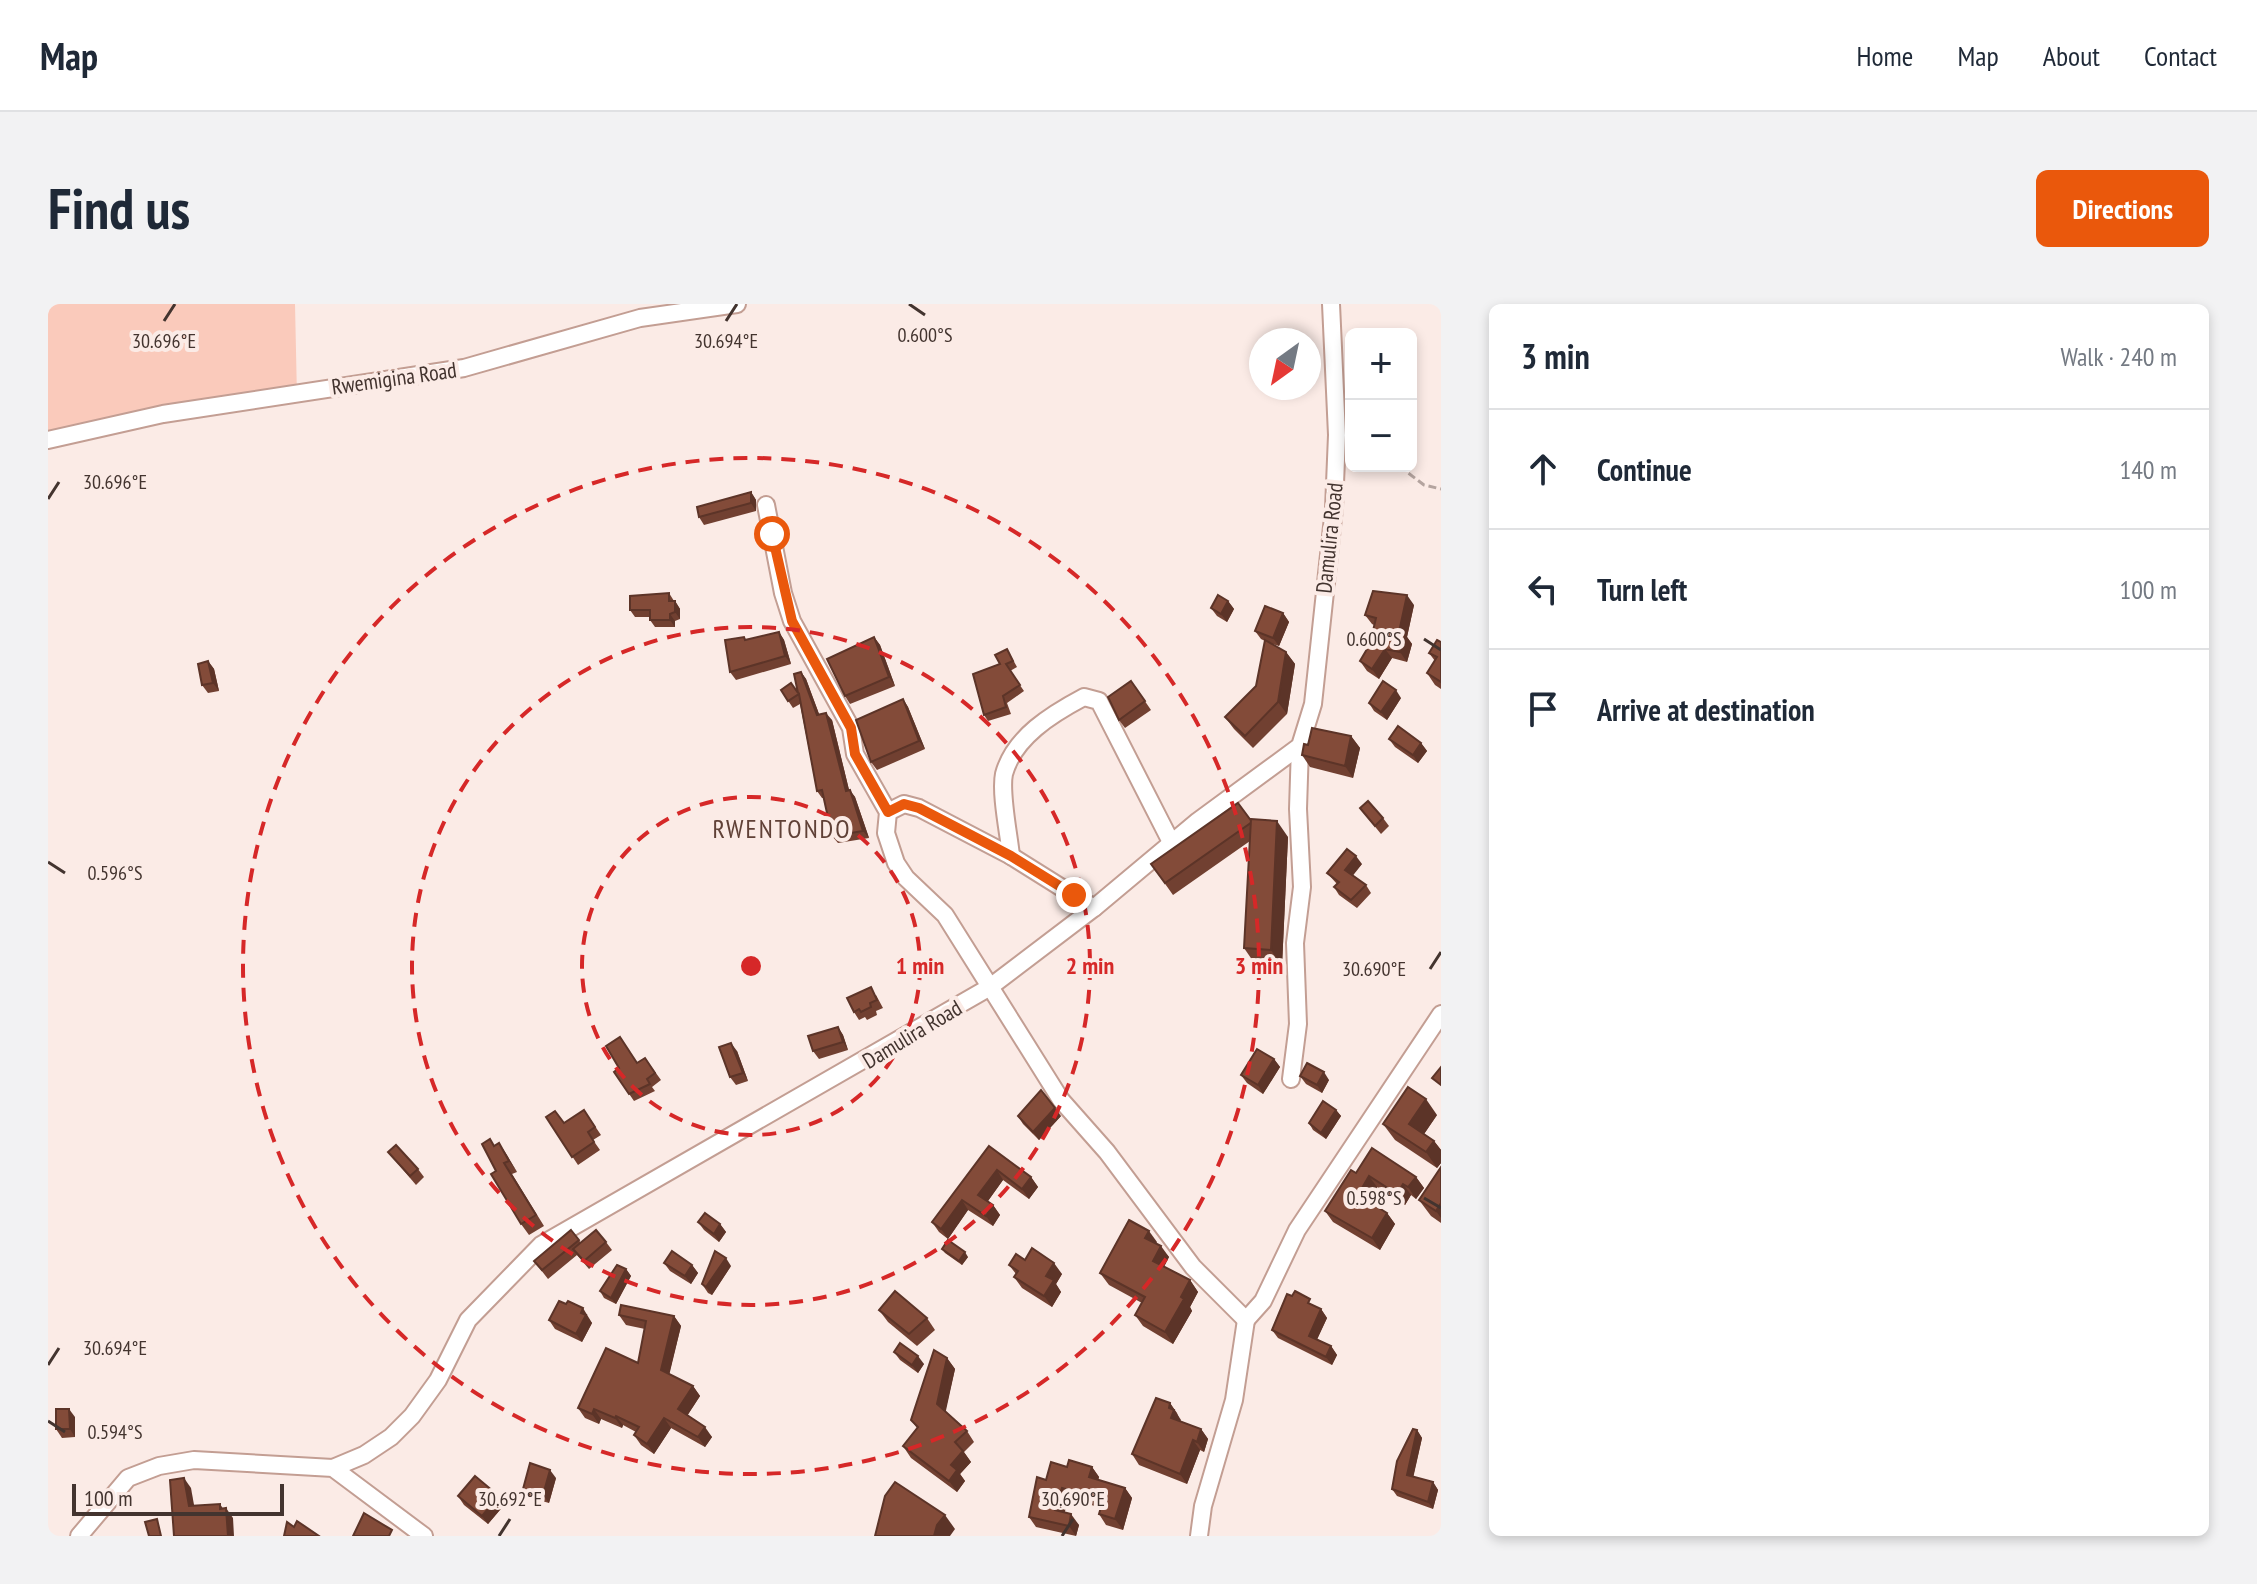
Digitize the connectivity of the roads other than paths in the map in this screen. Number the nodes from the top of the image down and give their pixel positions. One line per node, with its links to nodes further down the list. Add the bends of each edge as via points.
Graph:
1 (737, 304): 3 (street, Rwemigina Road, via 640,318 464,368 163,414)
2 (1331, 304): 5 (street, Damulira Road, via 1337,420 1334,508 1313,704)
3 (48, 440)
4 (766, 505): 6 (street, via 792,621 851,728 855,754)
5 (1300, 746): 7 (street, Damulira Road); 12 (street, via 1302,887)
6 (888, 812): 8 (street, via 904,804 919,808); 10 (street, via 886,833 896,863 945,915)
7 (1171, 842): 8 (street, via 1099,701 1084,697 1040,724 1017,746 1004,776); 9 (street, Damulira Road)
8 (1011, 856): 9 (street)
9 (1094, 908): 10 (street, Damulira Road)
10 (990, 987): 13 (street, via 1061,1100 1193,1267); 14 (street, Damulira Road, via 541,1245 468,1320 438,1380 412,1416 364,1455)
11 (1441, 1014): 13 (street, via 1297,1230 1263,1301)
12 (1291, 1079)
13 (1246, 1320): 17 (street, via 1234,1400)
14 (333, 1468): 15 (street, via 194,1460 159,1466 128,1478); 16 (street)
15 (79, 1536)
16 (424, 1536)
17 (1199, 1536)

